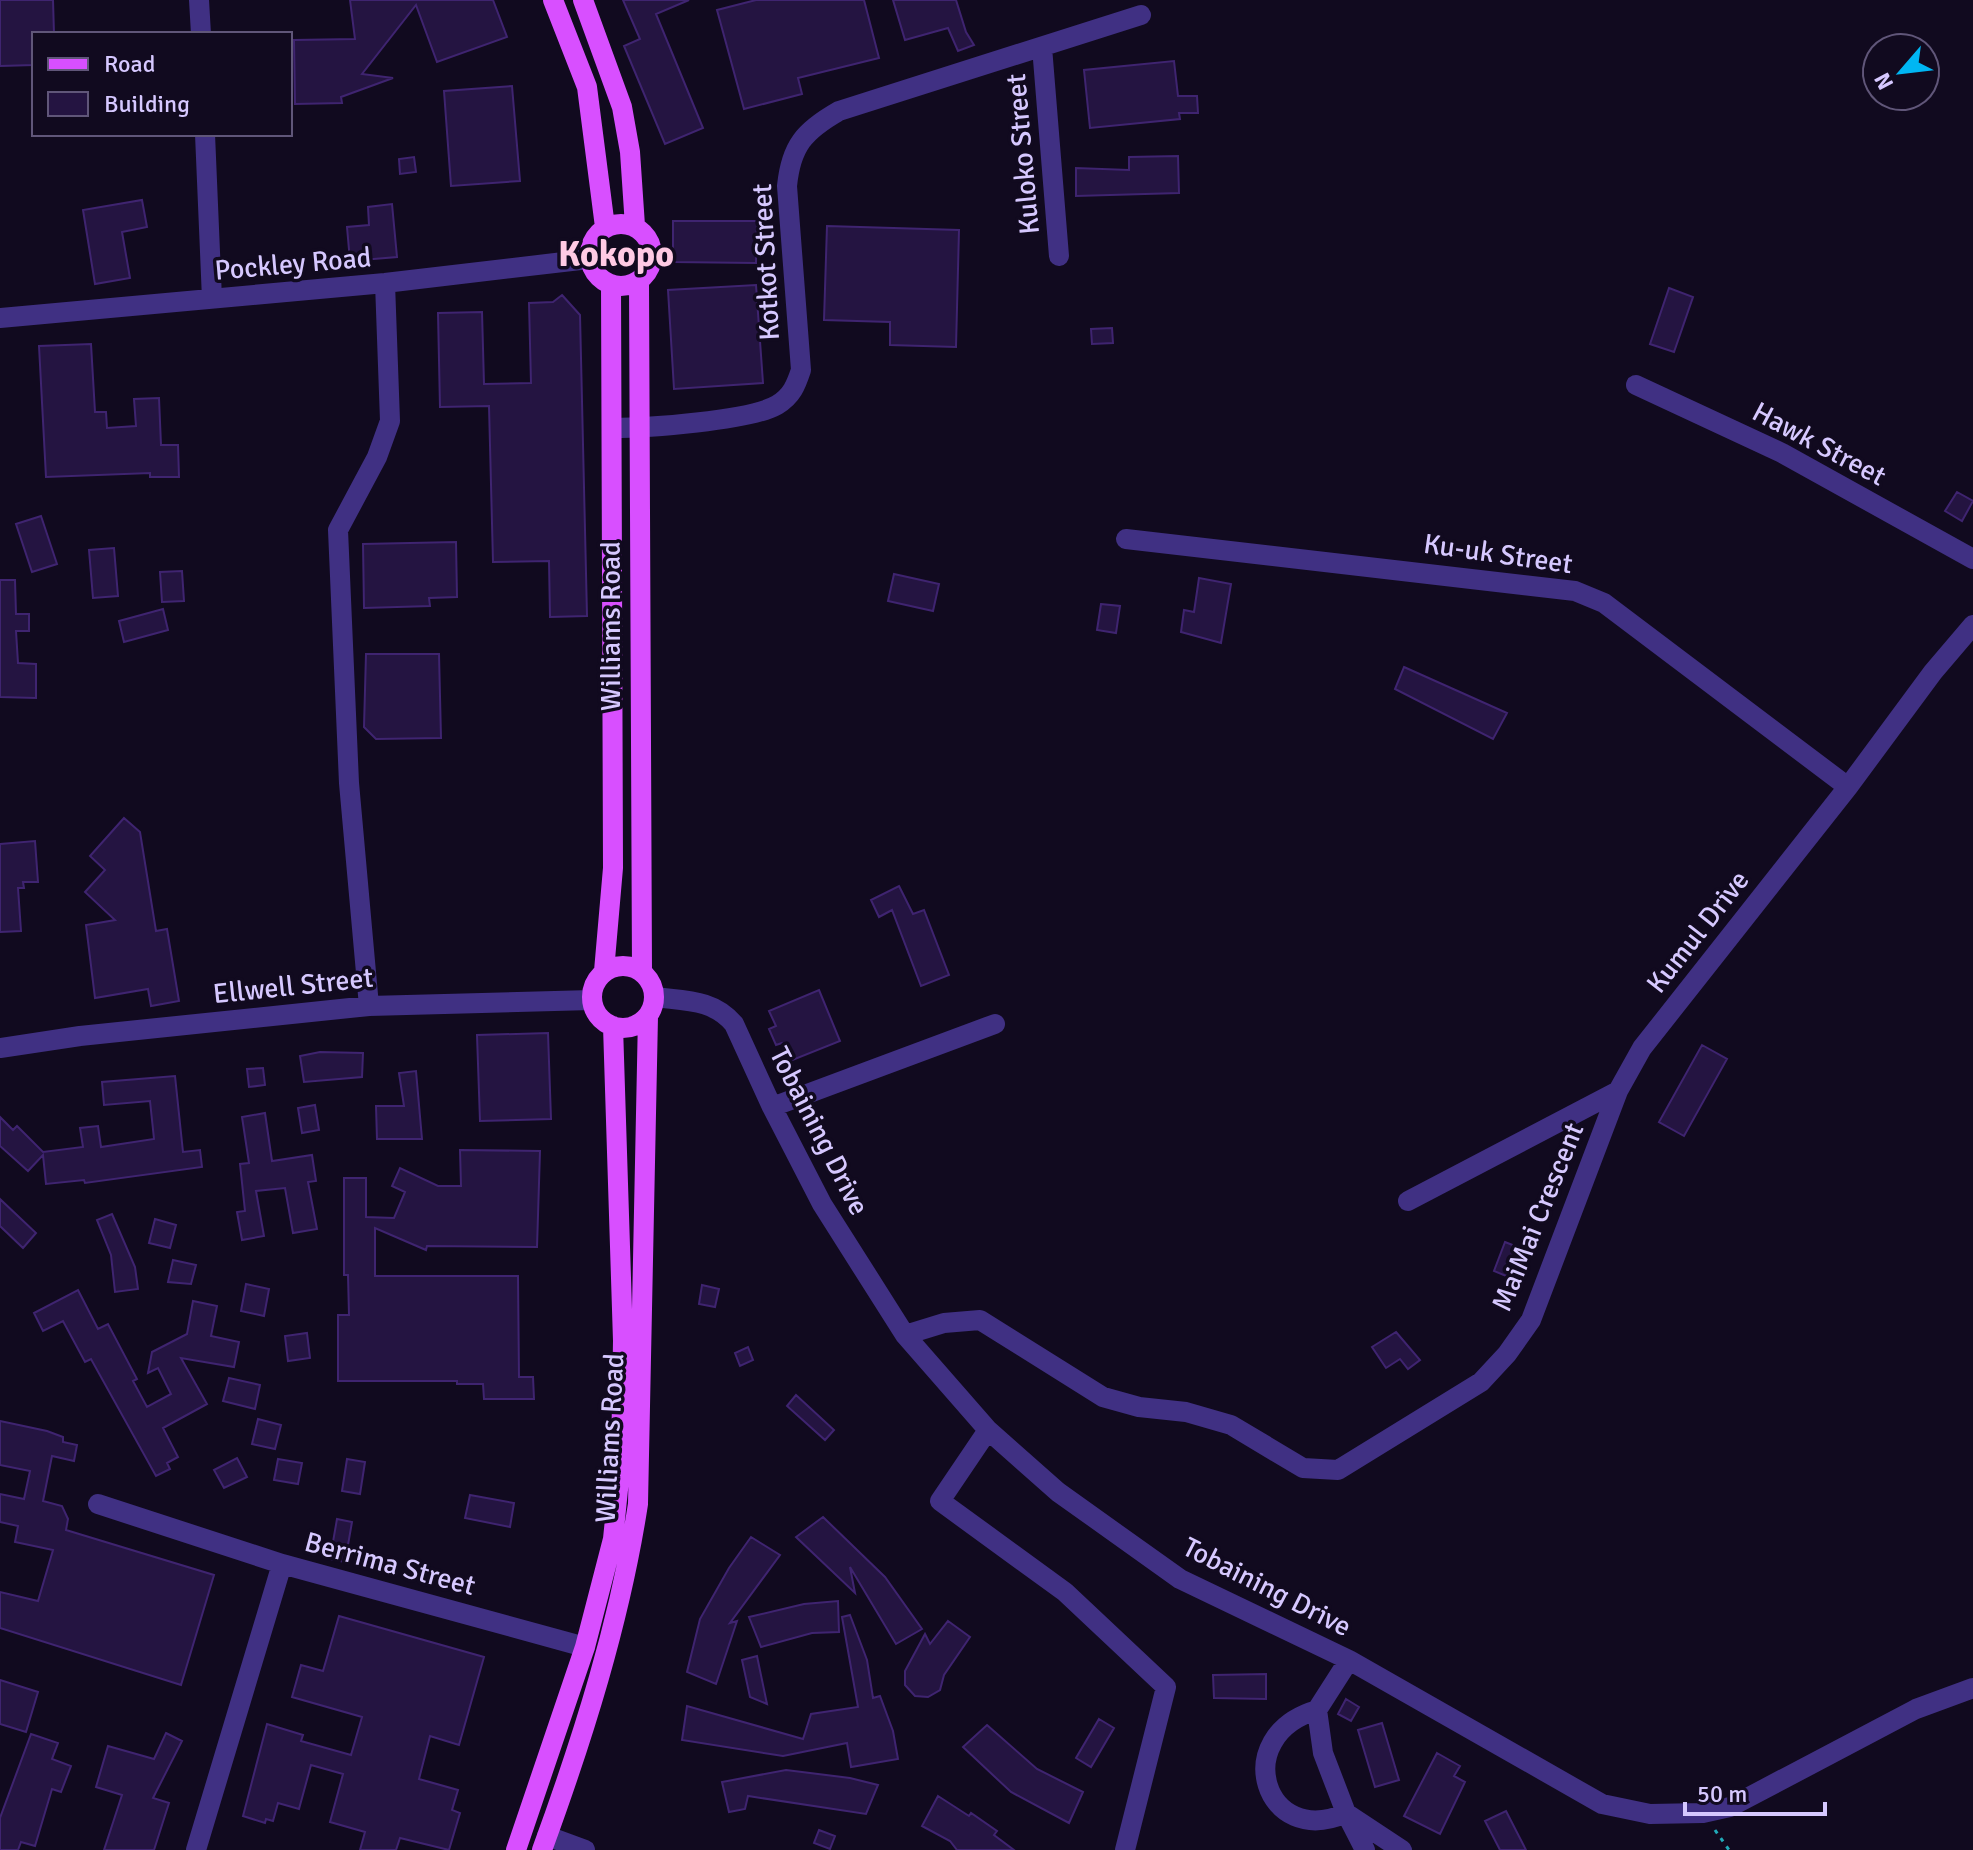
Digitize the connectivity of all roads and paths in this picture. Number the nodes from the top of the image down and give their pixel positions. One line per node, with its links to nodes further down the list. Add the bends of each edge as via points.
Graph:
1 (199, 0): 5 (street)
2 (553, 0): 9 (main road, via 587,87)
3 (583, 0): 8 (main road, Williams Road, via 622,107)
4 (1141, 15): 6 (street, Kotkot Street)
5 (201, 32)
6 (1042, 47): 10 (street, Kuloko Street); 19 (street, Kotkot Street, via 839,111 802,138 790,159 787,186 801,370 791,394 764,411)
7 (205, 136): 15 (street)
8 (635, 226): 9 (main road); 12 (main road, Williams Road, via 645,235 652,259)
9 (605, 227): 11 (main road, via 596,235)
10 (1059, 256)
11 (589, 259): 13 (street, Pockley Road); 14 (main road, via 601,279)
12 (639, 281): 14 (main road); 19 (main road, Williams Road)
13 (385, 283): 15 (street, Pockley Road); 27 (street, via 390,421 338,530 349,783)
14 (611, 284): 18 (main road, Williams Road)
15 (212, 299): 16 (street, Pockley Road)
16 (0, 318)
17 (1636, 385): 21 (street, Hawk Street, via 1782,453)
18 (612, 428): 19 (street, Kotkot Street); 24 (main road, Williams Road, via 613,868)
19 (637, 428): 25 (main road, Williams Road)
20 (1126, 539): 23 (street, Ku-uk Street, via 1575,591 1604,603)
21 (1973, 559)
22 (1973, 625): 23 (street, Kumul Drive)
23 (1848, 787): 32 (street, Kumul Drive, via 1642,1048)
24 (604, 971): 25 (main road, via 617,966); 26 (main road, Williams Road)
25 (642, 972): 28 (main road, Williams Road, via 653,988)
26 (592, 1000): 27 (street, Ellwell Street); 30 (main road, via 599,1016)
27 (369, 1006): 31 (street, Ellwell Street)
28 (651, 1007): 30 (main road, via 626,1028); 33 (street, Tobaining Drive, via 705,1003 726,1013); 44 (main road, Williams Road, via 638,1504 603,1661)
29 (995, 1024): 33 (street)
30 (613, 1026): 39 (main road, Williams Road, via 622,1428 613,1539)
31 (0, 1048)
32 (1618, 1091): 34 (street); 35 (street, MaiMai Crescent, via 1531,1320 1507,1354 1481,1382 1338,1470 1303,1468 1231,1425 1103,1397 980,1320 944,1323)
33 (772, 1107): 35 (street, Tobaining Drive, via 829,1215)
34 (1408, 1201)
35 (905, 1335): 36 (street, Tobaining Drive)
36 (988, 1430): 40 (street, Tobaining Drive, via 1058,1492 1180,1579); 48 (street, via 940,1501 1065,1592 1166,1687)
37 (98, 1504): 38 (street)
38 (282, 1564): 39 (street, Berrima Street); 45 (street, Berrima Street)
39 (585, 1647): 46 (main road, Williams Road)
40 (1349, 1660): 41 (street, Tobaining Drive, via 1602,1804 1650,1814 1730,1807 1916,1709); 42 (street)
41 (1973, 1688)
42 (1317, 1710): 43 (street, via 1323,1753); 43 (street, via 1297,1716 1276,1733 1263,1764 1269,1795 1286,1814 1307,1821 1332,1820)
43 (1346, 1813): 49 (street); 50 (street)
44 (544, 1843): 47 (street)
45 (196, 1850)
46 (516, 1850)
47 (585, 1850)
48 (1125, 1850)
49 (1365, 1850)
50 (1402, 1850)

